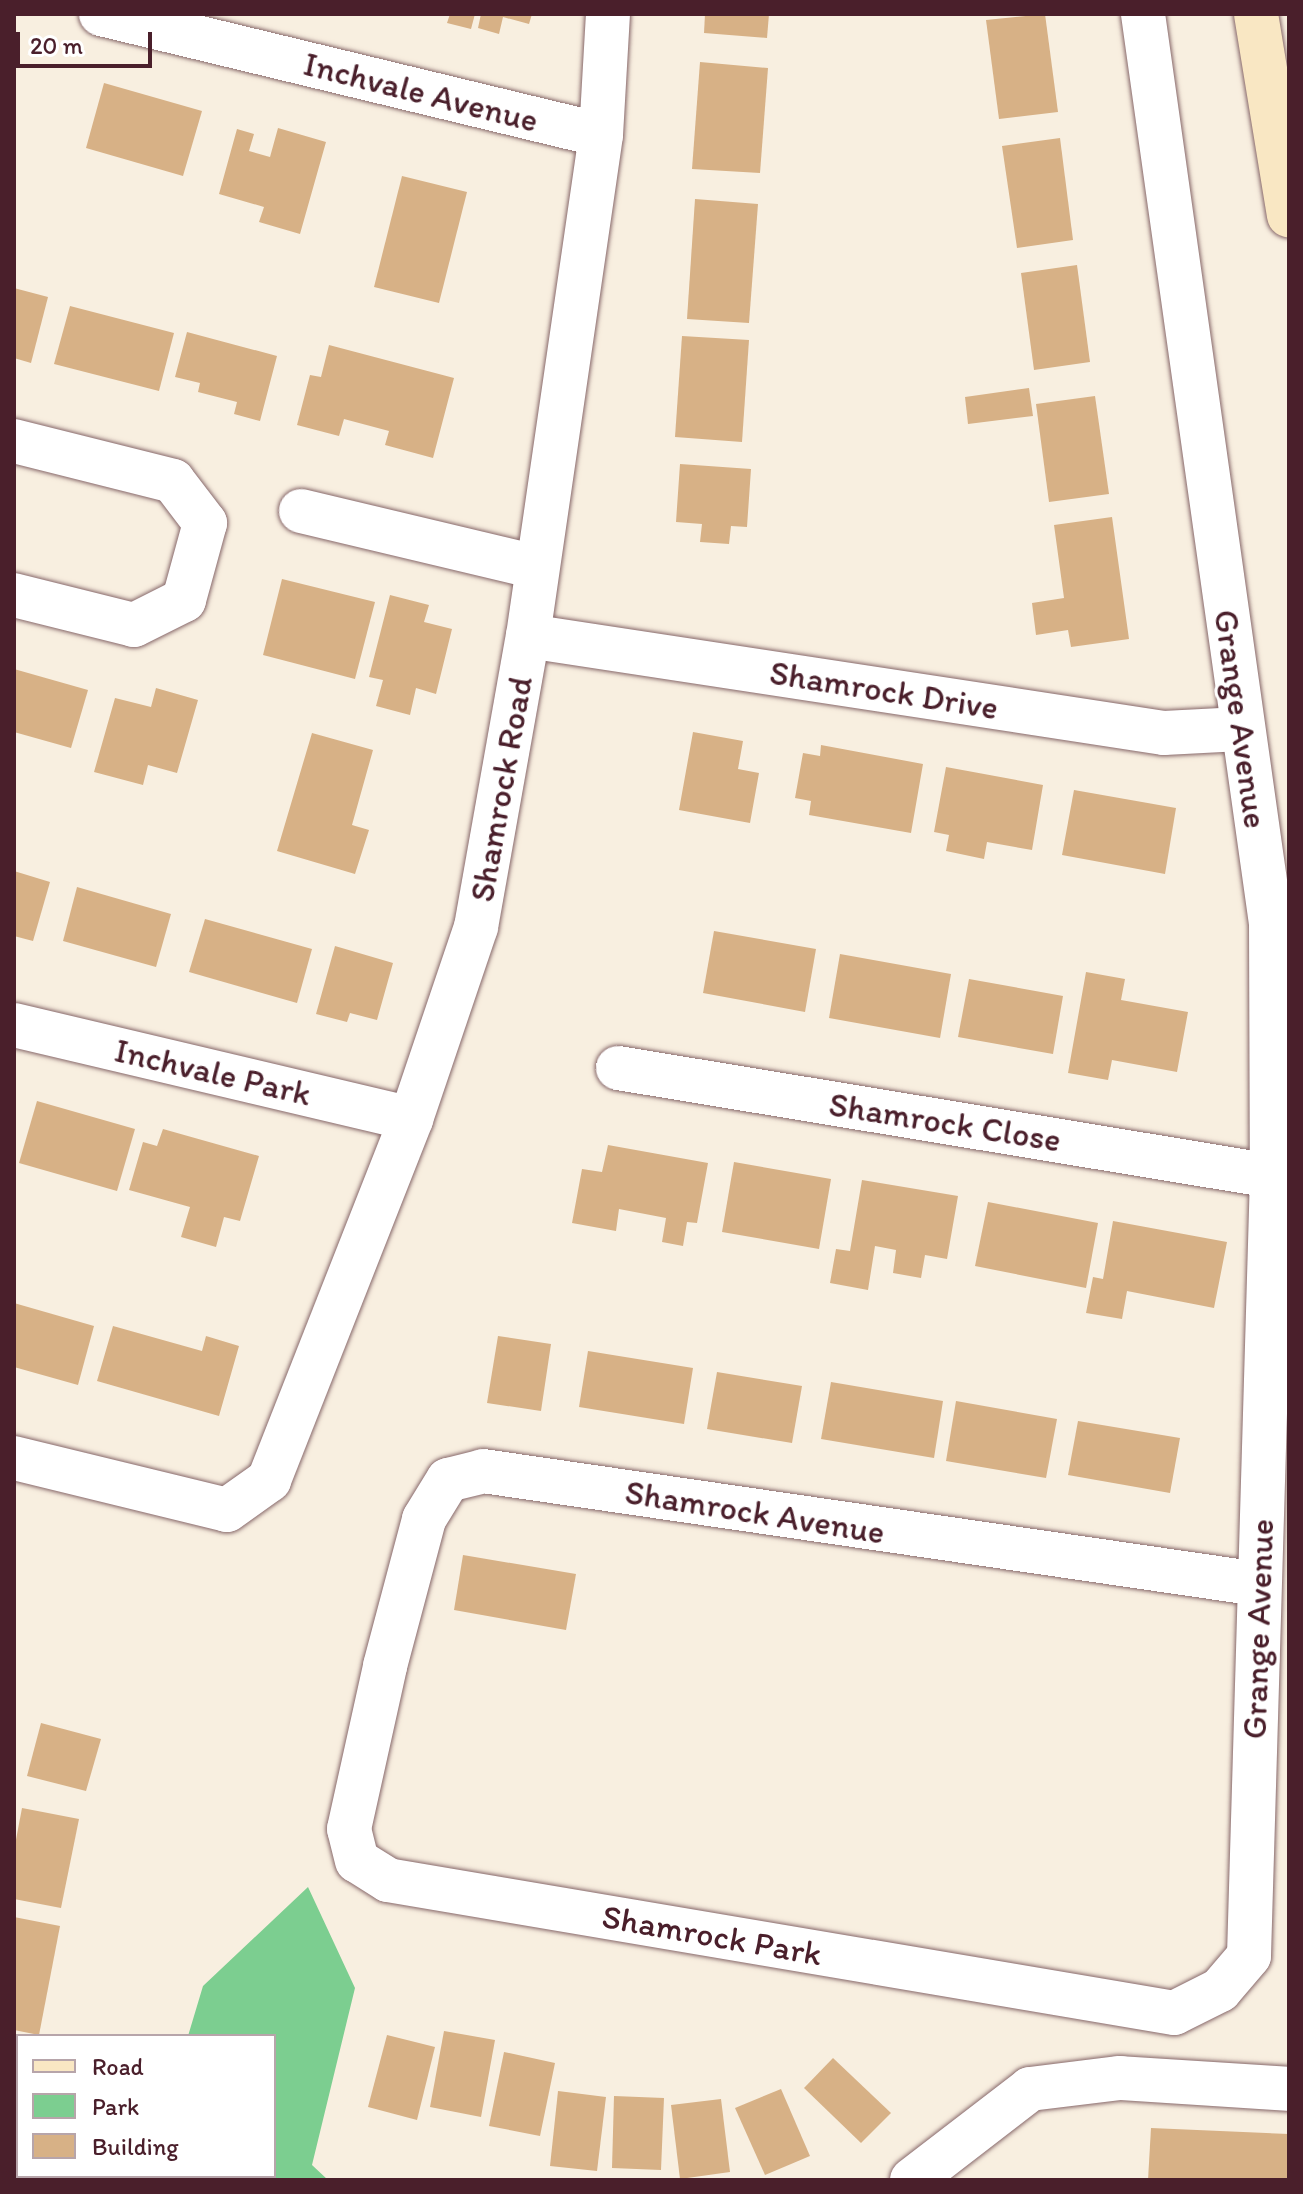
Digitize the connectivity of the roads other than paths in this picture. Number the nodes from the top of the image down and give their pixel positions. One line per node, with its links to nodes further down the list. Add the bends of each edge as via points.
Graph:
1 (101, 14): 5 (street, Inchvale Avenue)
2 (608, 14): 5 (street, Shamrock Road)
3 (1143, 14): 12 (street, Grange Avenue)
4 (1256, 14): 6 (main road)
5 (601, 135): 9 (street, Shamrock Road)
6 (1289, 215)
7 (14, 441): 10 (street, via 173,481 205,523 184,600 134,625)
8 (301, 511): 9 (street)
9 (536, 567): 11 (street, Shamrock Road)
10 (14, 595)
11 (528, 636): 12 (street, Shamrock Drive, via 1164,733); 16 (street, Shamrock Road, via 476,927)
12 (1241, 729): 13 (street, Grange Avenue)
13 (1280, 923): 17 (street, Grange Avenue)
14 (14, 1025): 16 (street, Inchvale Park)
15 (618, 1068): 17 (street, Shamrock Close)
16 (411, 1119): 18 (street, Shamrock Road, via 269,1480 227,1510)
17 (1272, 1176): 19 (street, Grange Avenue)
18 (15, 1464)
19 (1259, 1584): 20 (street, Shamrock Avenue, via 483,1471 448,1480 424,1519); 21 (street, Grange Avenue)
20 (385, 1666): 21 (street, Shamrock Park, via 349,1829 357,1861 388,1880 1174,2013 1220,1990)
21 (1249, 1956)
22 (1289, 2089): 23 (street, via 1120,2078 1030,2089)
23 (912, 2180)

